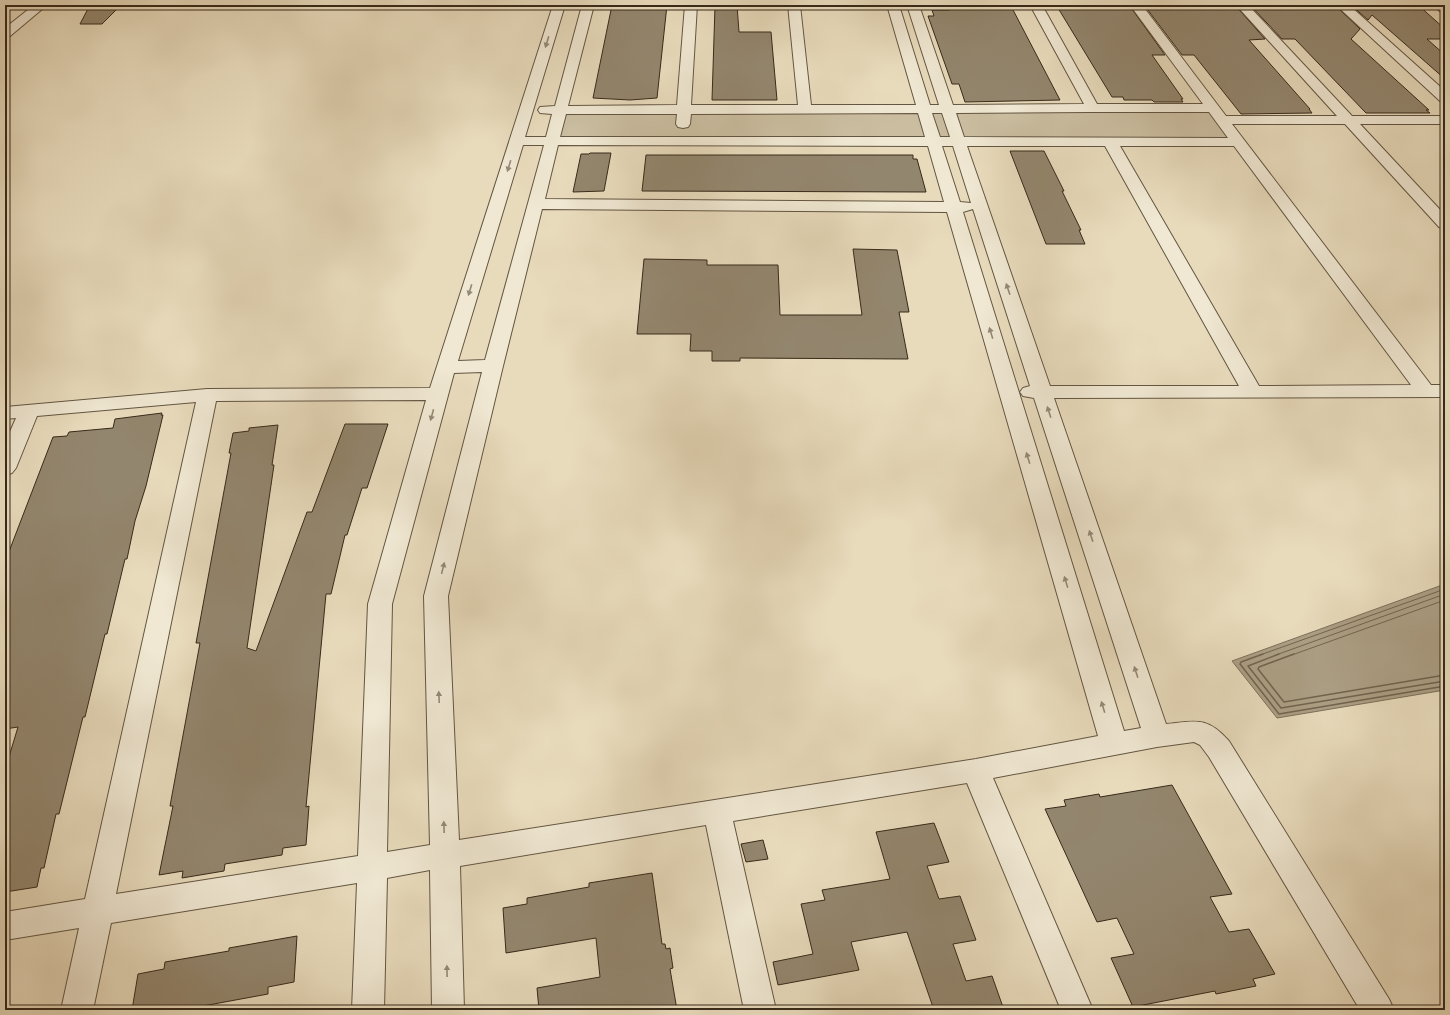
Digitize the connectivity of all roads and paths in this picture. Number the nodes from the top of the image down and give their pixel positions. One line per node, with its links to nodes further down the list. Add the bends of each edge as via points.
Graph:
1 (41, 5): 14 (street)
2 (559, 5): 20 (street, one-way to 20)
3 (588, 5): 21 (street)
4 (691, 5): 22 (street)
5 (794, 5): 16 (street)
6 (893, 5): 17 (street)
7 (913, 5): 18 (street)
8 (1036, 5): 19 (street)
9 (1136, 5): 25 (street)
10 (1242, 5): 23 (street)
11 (1342, 5): 15 (street)
12 (1438, 5): 13 (street)
13 (1445, 10)
14 (5, 34)
15 (1445, 98)
16 (805, 109): 17 (street); 22 (street)
17 (924, 109): 18 (street); 31 (street)
18 (948, 109): 19 (street); 32 (street)
19 (1093, 109): 25 (street)
20 (526, 110): 21 (street); 28 (street)
21 (560, 110): 22 (street); 29 (street)
22 (684, 110): 30 (street)
23 (1349, 120): 24 (street); 25 (street); 26 (street)
24 (1445, 120)
25 (1226, 125): 26 (street); 33 (street); 41 (street)
26 (1358, 130): 27 (street); 37 (street)
27 (1445, 130)
28 (516, 141): 29 (street); 39 (street, one-way to 39)
29 (552, 141): 30 (street); 34 (street)
30 (682, 141): 31 (street)
31 (934, 142): 32 (street); 35 (street)
32 (959, 142): 33 (street); 36 (street)
33 (1110, 142): 40 (street)
34 (536, 204): 35 (street); 38 (street)
35 (953, 206): 36 (street); 43 (street, one-way to 35)
36 (981, 207): 44 (street, one-way to 36)
37 (1445, 224)
38 (493, 366): 39 (street); 54 (street, one-way to 38, via 436,596)
39 (446, 367): 45 (street)
40 (1252, 391): 41 (street); 44 (street)
41 (1424, 391): 42 (street)
42 (1445, 391)
43 (1009, 392): 44 (street); 51 (street, one-way to 43)
44 (1043, 392): 50 (street, one-way to 44)
45 (438, 394): 46 (street); 55 (street, one-way to 55, via 380,604)
46 (207, 395): 47 (street); 56 (street)
47 (29, 411): 48 (street); 49 (street)
48 (5, 413)
49 (5, 468)
50 (1157, 736): 51 (street); 63 (street, via 1196,731 1209,737 1219,749)
51 (1114, 744): 52 (street)
52 (976, 770): 53 (street); 62 (street)
53 (717, 811): 54 (street); 61 (street)
54 (445, 856): 55 (street); 60 (street, one-way to 54)
55 (373, 867): 56 (street); 59 (street)
56 (98, 911): 57 (street); 58 (street)
57 (5, 926)
58 (77, 1010)
59 (368, 1010)
60 (448, 1010)
61 (760, 1010)
62 (1077, 1010)
63 (1378, 1010)

